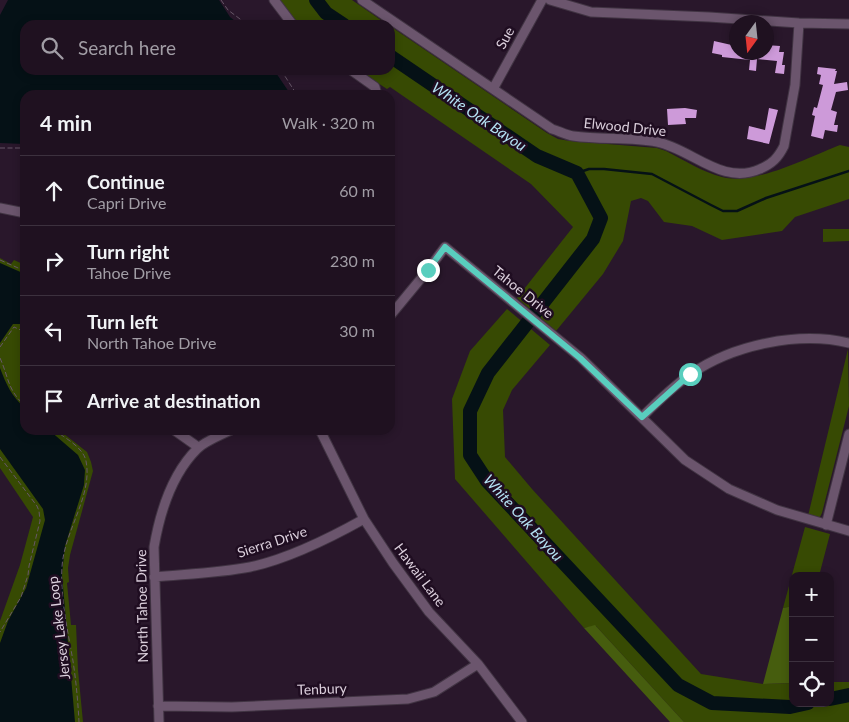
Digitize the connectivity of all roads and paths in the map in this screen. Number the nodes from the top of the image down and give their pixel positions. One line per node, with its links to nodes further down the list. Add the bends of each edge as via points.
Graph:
1 (221, 0): 6 (path)
2 (274, 0): 7 (street)
3 (362, 0): 8 (street, Elwood Drive)
4 (542, 0): 14 (street, Sue)
5 (550, 0): 10 (street, via 591,12)
6 (241, 20)
7 (289, 20)
8 (391, 20)
9 (395, 22): 14 (street, Elwood Drive)
10 (799, 23): 11 (street); 14 (street, Elwood Drive, via 795,85 784,146 772,163 741,174 715,169 671,146 656,142 571,136 552,129)
11 (849, 24)
12 (284, 75): 15 (path)
13 (358, 75): 16 (street)
14 (493, 89)
15 (294, 90)
16 (376, 90)
17 (0, 148): 18 (path)
18 (20, 148)
19 (0, 208): 20 (street)
20 (20, 212)
21 (0, 260): 22 (path)
22 (20, 269)
23 (395, 310): 29 (street, Tahoe Drive, via 445,247 550,332)
24 (20, 330): 26 (path, via 14,328)
25 (849, 343): 29 (street, via 809,339 767,343 723,356 690,374)
26 (0, 347)
27 (0, 358): 28 (path, via 8,383)
28 (20, 401)
29 (642, 417): 38 (street, Tahoe Drive, via 685,460 728,489)
30 (849, 434): 38 (street)
31 (60, 435): 44 (path, Jersey Lake Loop, via 84,454 88,475 66,542 62,567)
32 (181, 435): 35 (street)
33 (222, 435): 35 (street, North Tahoe Drive)
34 (322, 435): 37 (street, Hawaii Lane)
35 (198, 448): 40 (street, North Tahoe Drive, via 170,487 158,520)
36 (0, 457): 41 (path, Jersey Lake Loop, via 40,511 28,576 21,597)
37 (364, 519): 40 (street, Sierra Drive, via 299,551 251,567); 42 (street, Hawaii Lane, via 429,612)
38 (826, 526): 39 (street, Tahoe Drive)
39 (849, 531)
40 (154, 577): 43 (street, North Tahoe Drive)
41 (0, 632)
42 (478, 664): 43 (street, Tenbury, via 434,692 408,699 232,707); 46 (street, Hawaii Lane)
43 (158, 706): 45 (street, North Tahoe Drive)
44 (79, 722)
45 (158, 722)
46 (522, 722)

